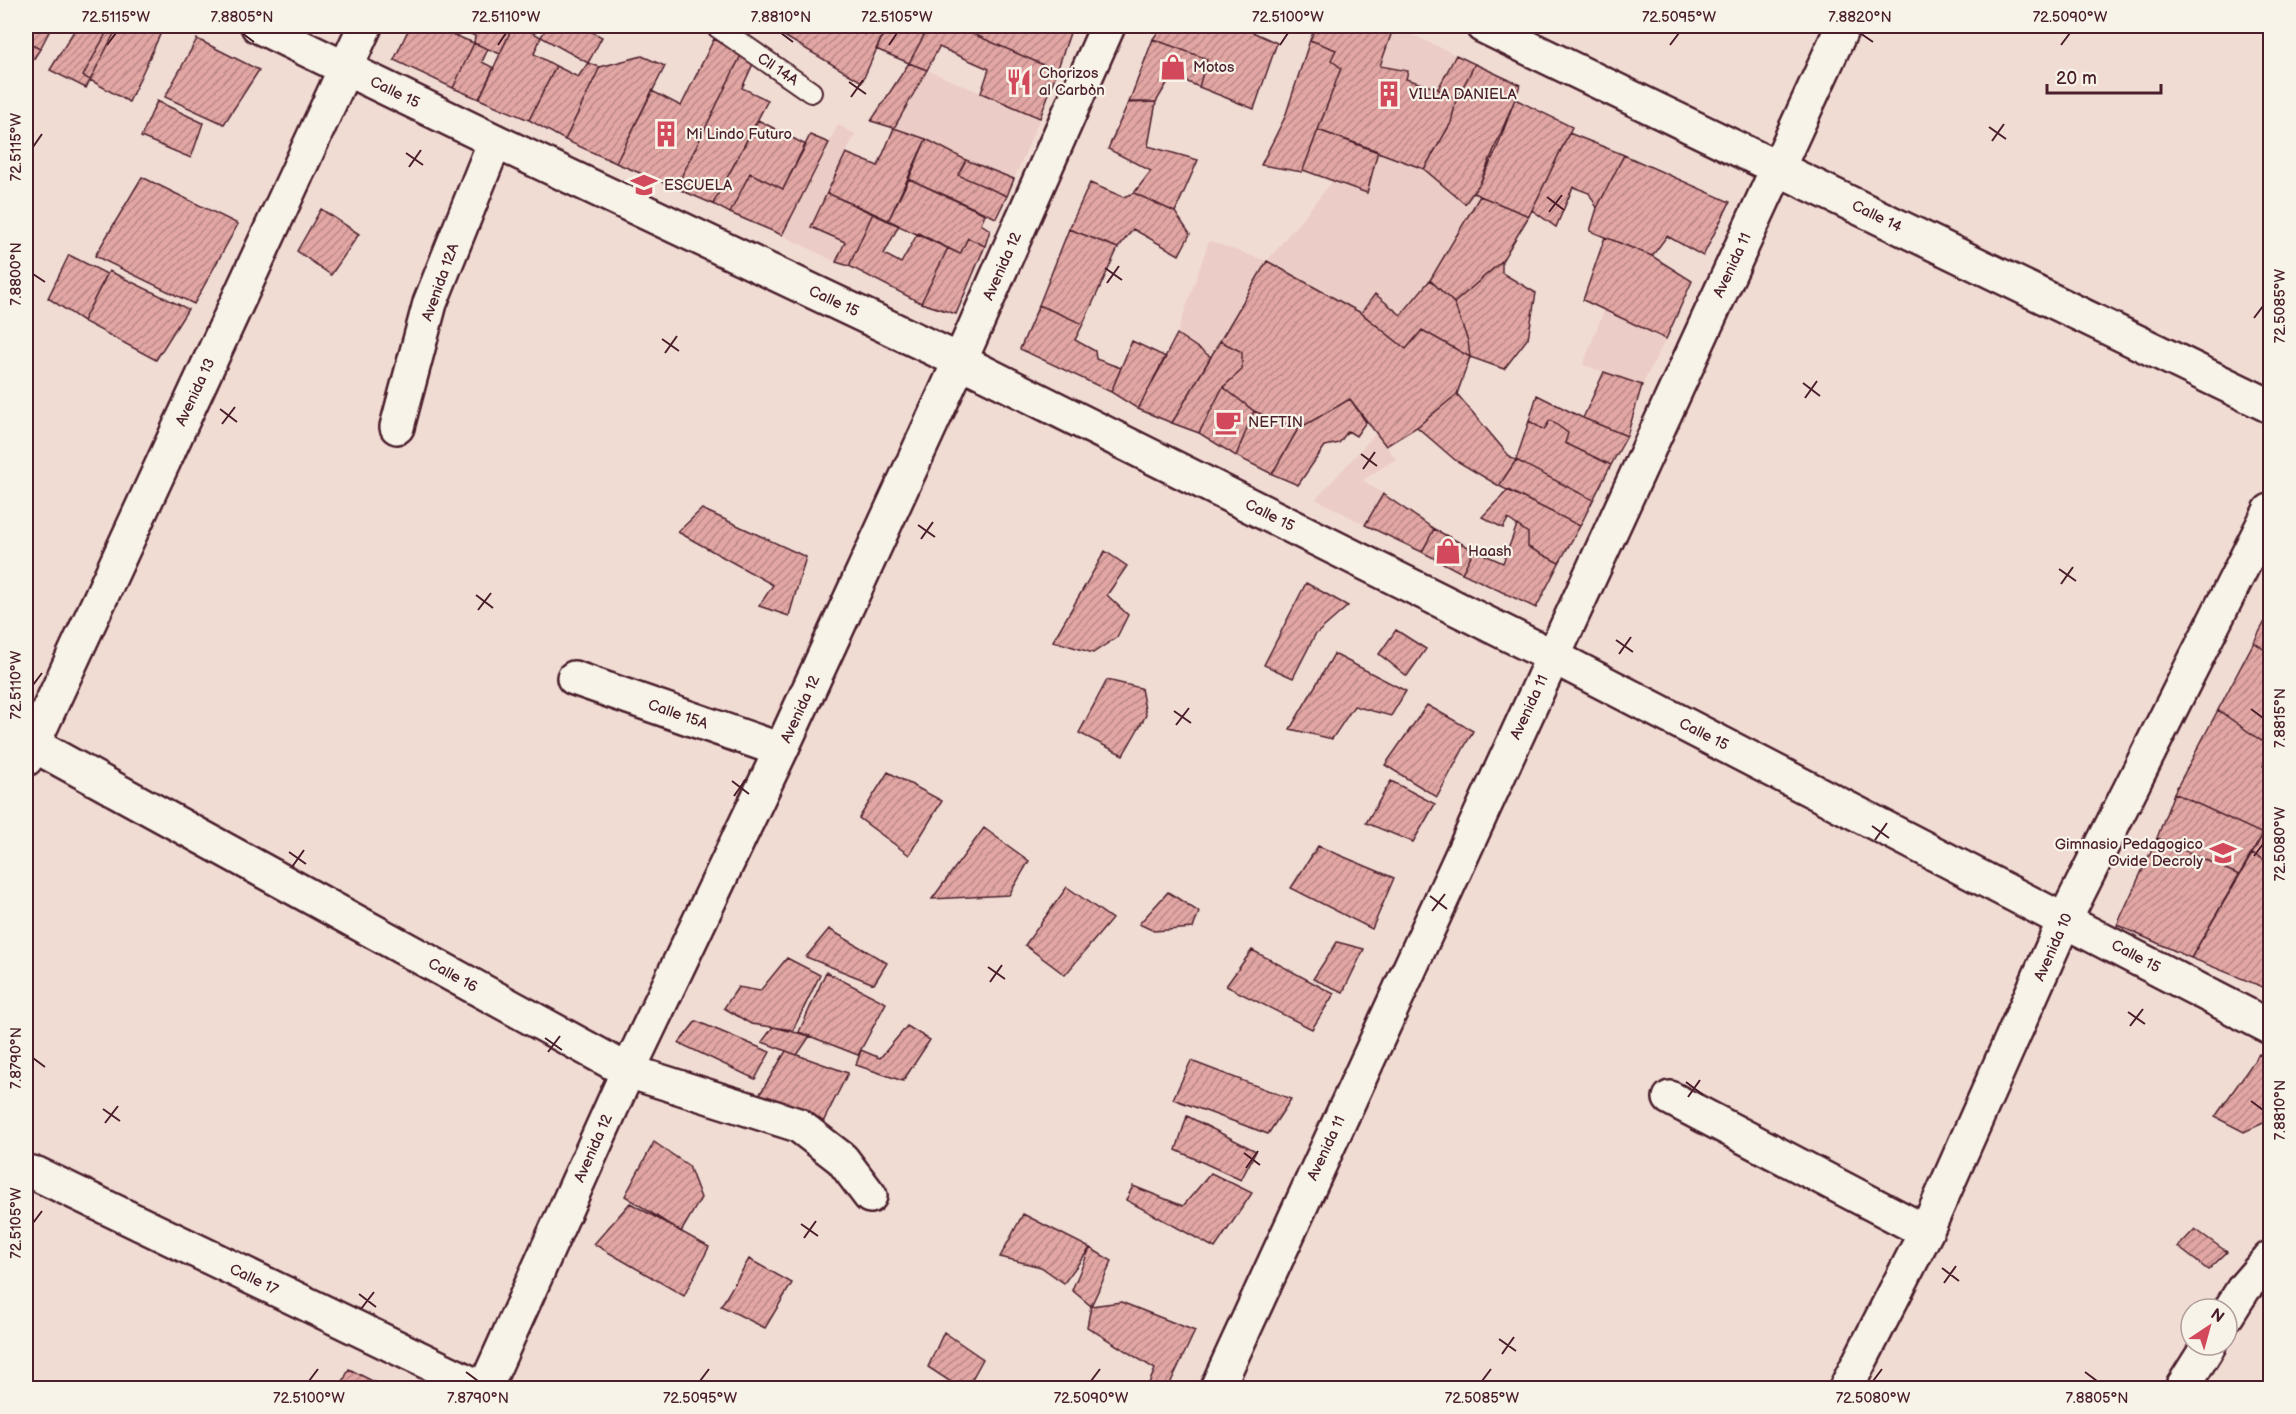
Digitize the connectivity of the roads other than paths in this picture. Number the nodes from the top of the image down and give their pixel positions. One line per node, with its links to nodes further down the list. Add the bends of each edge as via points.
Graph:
1 (258, 26): 7 (street, Calle 15)
2 (365, 26): 7 (street, Avenida 13)
3 (716, 26): 8 (lane, Cll 14A)
4 (1108, 26): 11 (street, Avenida 12)
5 (1483, 26): 10 (street, Calle 14)
6 (1843, 26): 10 (street, Avenida 11)
7 (345, 68): 9 (street, Calle 15); 18 (street, Avenida 13)
8 (811, 92)
9 (495, 141): 11 (street, Calle 15); 13 (street, Avenida 12A, via 430,303)
10 (1777, 168): 12 (street, Calle 14); 15 (street, Avenida 11)
11 (960, 361): 15 (street, Calle 15); 17 (street, Avenida 12)
12 (2271, 406)
13 (397, 427)
14 (2271, 511): 19 (street, Avenida 10)
15 (1552, 656): 19 (street, Calle 15); 31 (street, Avenida 11)
16 (574, 678): 17 (street, Calle 15A)
17 (781, 750): 21 (street, Avenida 12)
18 (29, 751): 21 (street, Calle 16)
19 (2065, 920): 20 (street, Calle 15); 25 (street, Avenida 10)
20 (2271, 1027)
21 (628, 1071): 24 (street, Calle 16, via 798,1125 842,1158); 30 (street, Avenida 12)
22 (1670, 1098): 25 (street)
23 (26, 1172): 29 (street, Calle 17)
24 (870, 1196)
25 (1926, 1232): 32 (street, Avenida 10)
26 (2271, 1258): 27 (street)
27 (2238, 1297)
28 (2202, 1357): 33 (street)
29 (481, 1389)
30 (485, 1389)
31 (1216, 1389)
32 (1846, 1389)
33 (2182, 1389)

